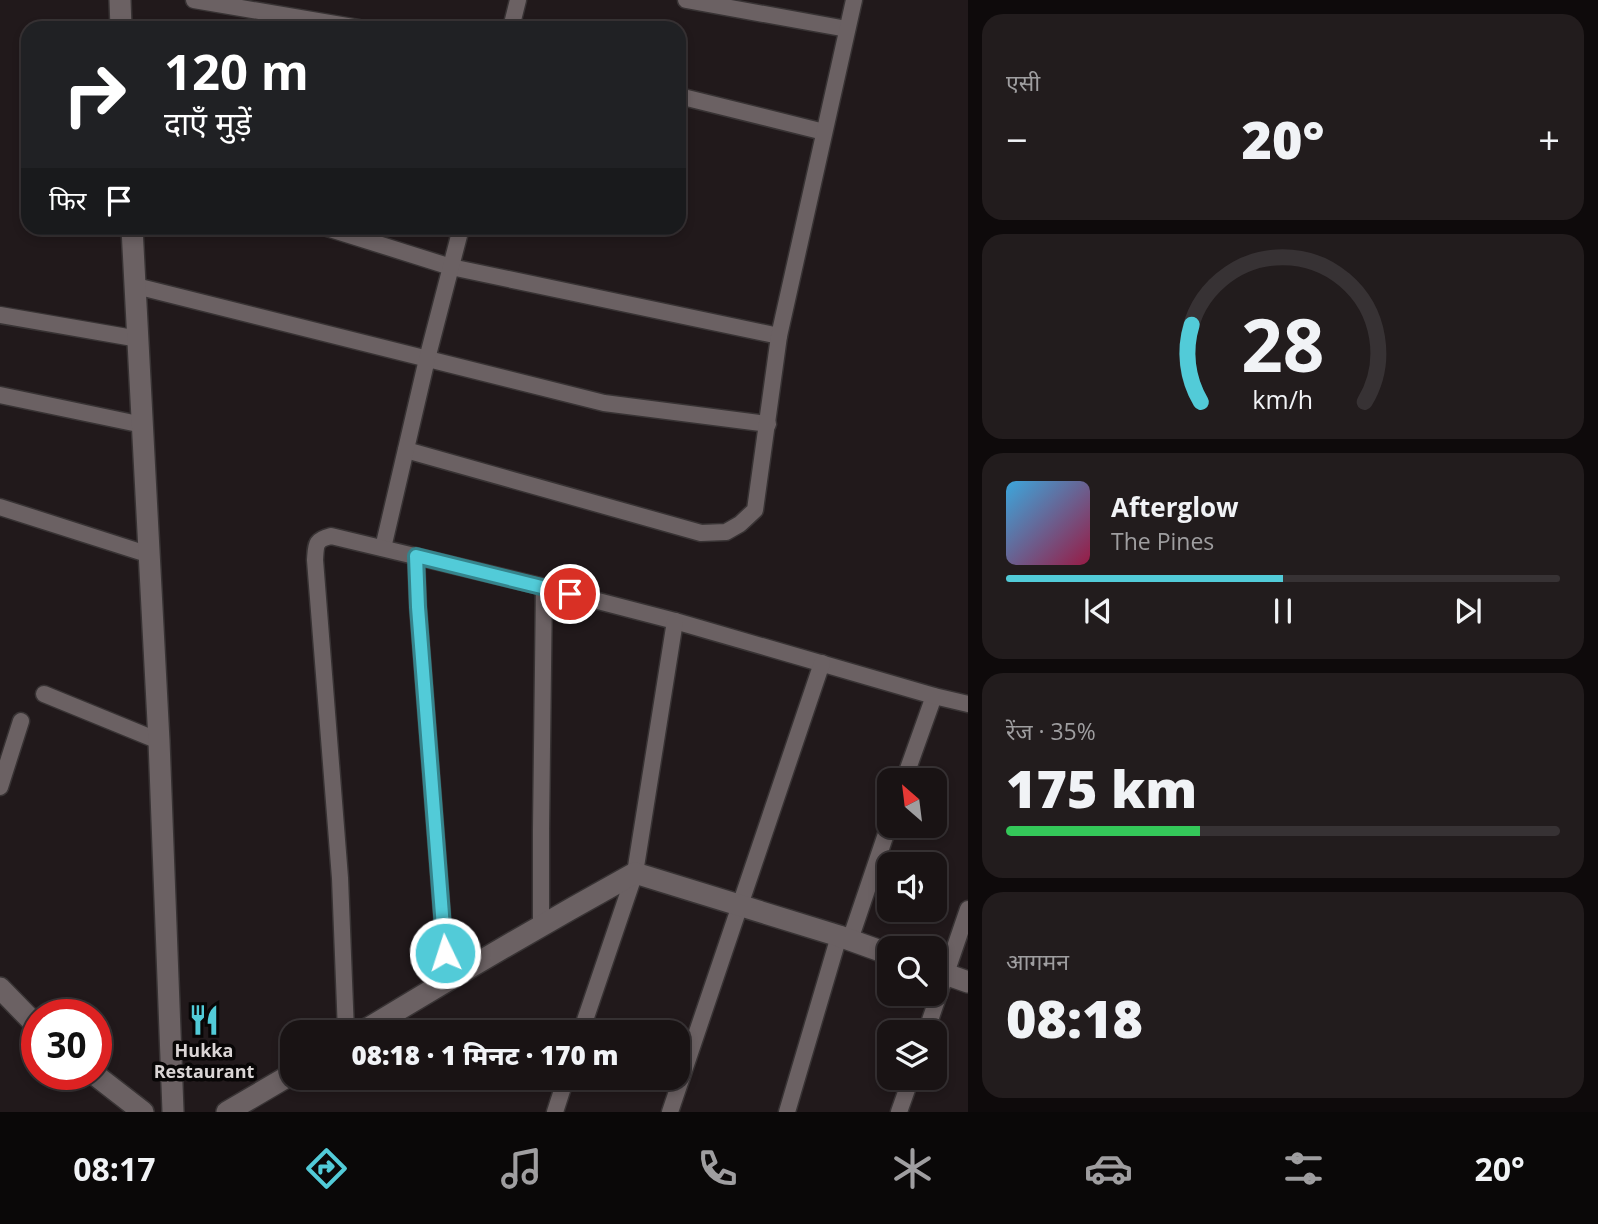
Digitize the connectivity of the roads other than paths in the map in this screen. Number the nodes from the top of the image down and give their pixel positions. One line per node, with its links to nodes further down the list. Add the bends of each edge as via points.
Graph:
1 (120, 0): 6 (street)
2 (194, 0): 7 (street)
3 (518, 0): 8 (street)
4 (686, 0): 9 (street)
5 (854, 0): 9 (street)
6 (121, 21)
7 (318, 21)
8 (513, 21)
9 (847, 29): 11 (street)
10 (686, 98): 11 (street)
11 (824, 132): 18 (street)
12 (132, 235): 16 (street)
13 (349, 235): 15 (street)
14 (459, 235): 15 (street)
15 (451, 267): 18 (street); 20 (street)
16 (136, 286): 19 (street); 20 (street)
17 (0, 316): 19 (street)
18 (779, 336): 22 (street)
19 (139, 339): 23 (street)
20 (428, 359): 22 (street, via 604,402); 24 (street)
21 (0, 395): 23 (street)
22 (768, 424): 24 (street, via 755,510 726,532 701,533)
23 (143, 425): 27 (street)
24 (406, 450): 26 (street)
25 (0, 507): 27 (street)
26 (383, 548): 28 (street); 52 (street, via 331,536 316,545)
27 (150, 555): 36 (street)
28 (416, 556): 29 (street); 48 (street)
29 (544, 587): 30 (street); 43 (street)
30 (675, 621): 31 (street); 40 (street)
31 (822, 663): 33 (street); 41 (street)
32 (44, 694): 36 (street)
33 (934, 696): 34 (street); 37 (street)
34 (968, 704)
35 (21, 721): 38 (street)
36 (159, 741): 60 (street)
37 (908, 768)
38 (0, 787)
39 (884, 838): 44 (street)
40 (635, 873): 41 (street); 43 (street); 54 (street)
41 (740, 905): 44 (street); 63 (street)
42 (968, 909): 46 (street)
43 (541, 925): 48 (street)
44 (844, 938): 45 (street); 64 (street)
45 (877, 950)
46 (947, 956)
47 (947, 974): 49 (street)
48 (447, 979): 53 (street)
49 (968, 982)
50 (0, 988): 51 (street)
51 (21, 1010)
52 (346, 1020)
53 (381, 1020)
54 (585, 1020)
55 (280, 1081): 61 (street)
56 (112, 1088): 59 (street)
57 (562, 1090): 62 (street)
58 (907, 1090): 65 (street)
59 (143, 1112)
60 (174, 1112)
61 (228, 1112)
62 (555, 1112)
63 (670, 1112)
64 (787, 1112)
65 (899, 1112)

